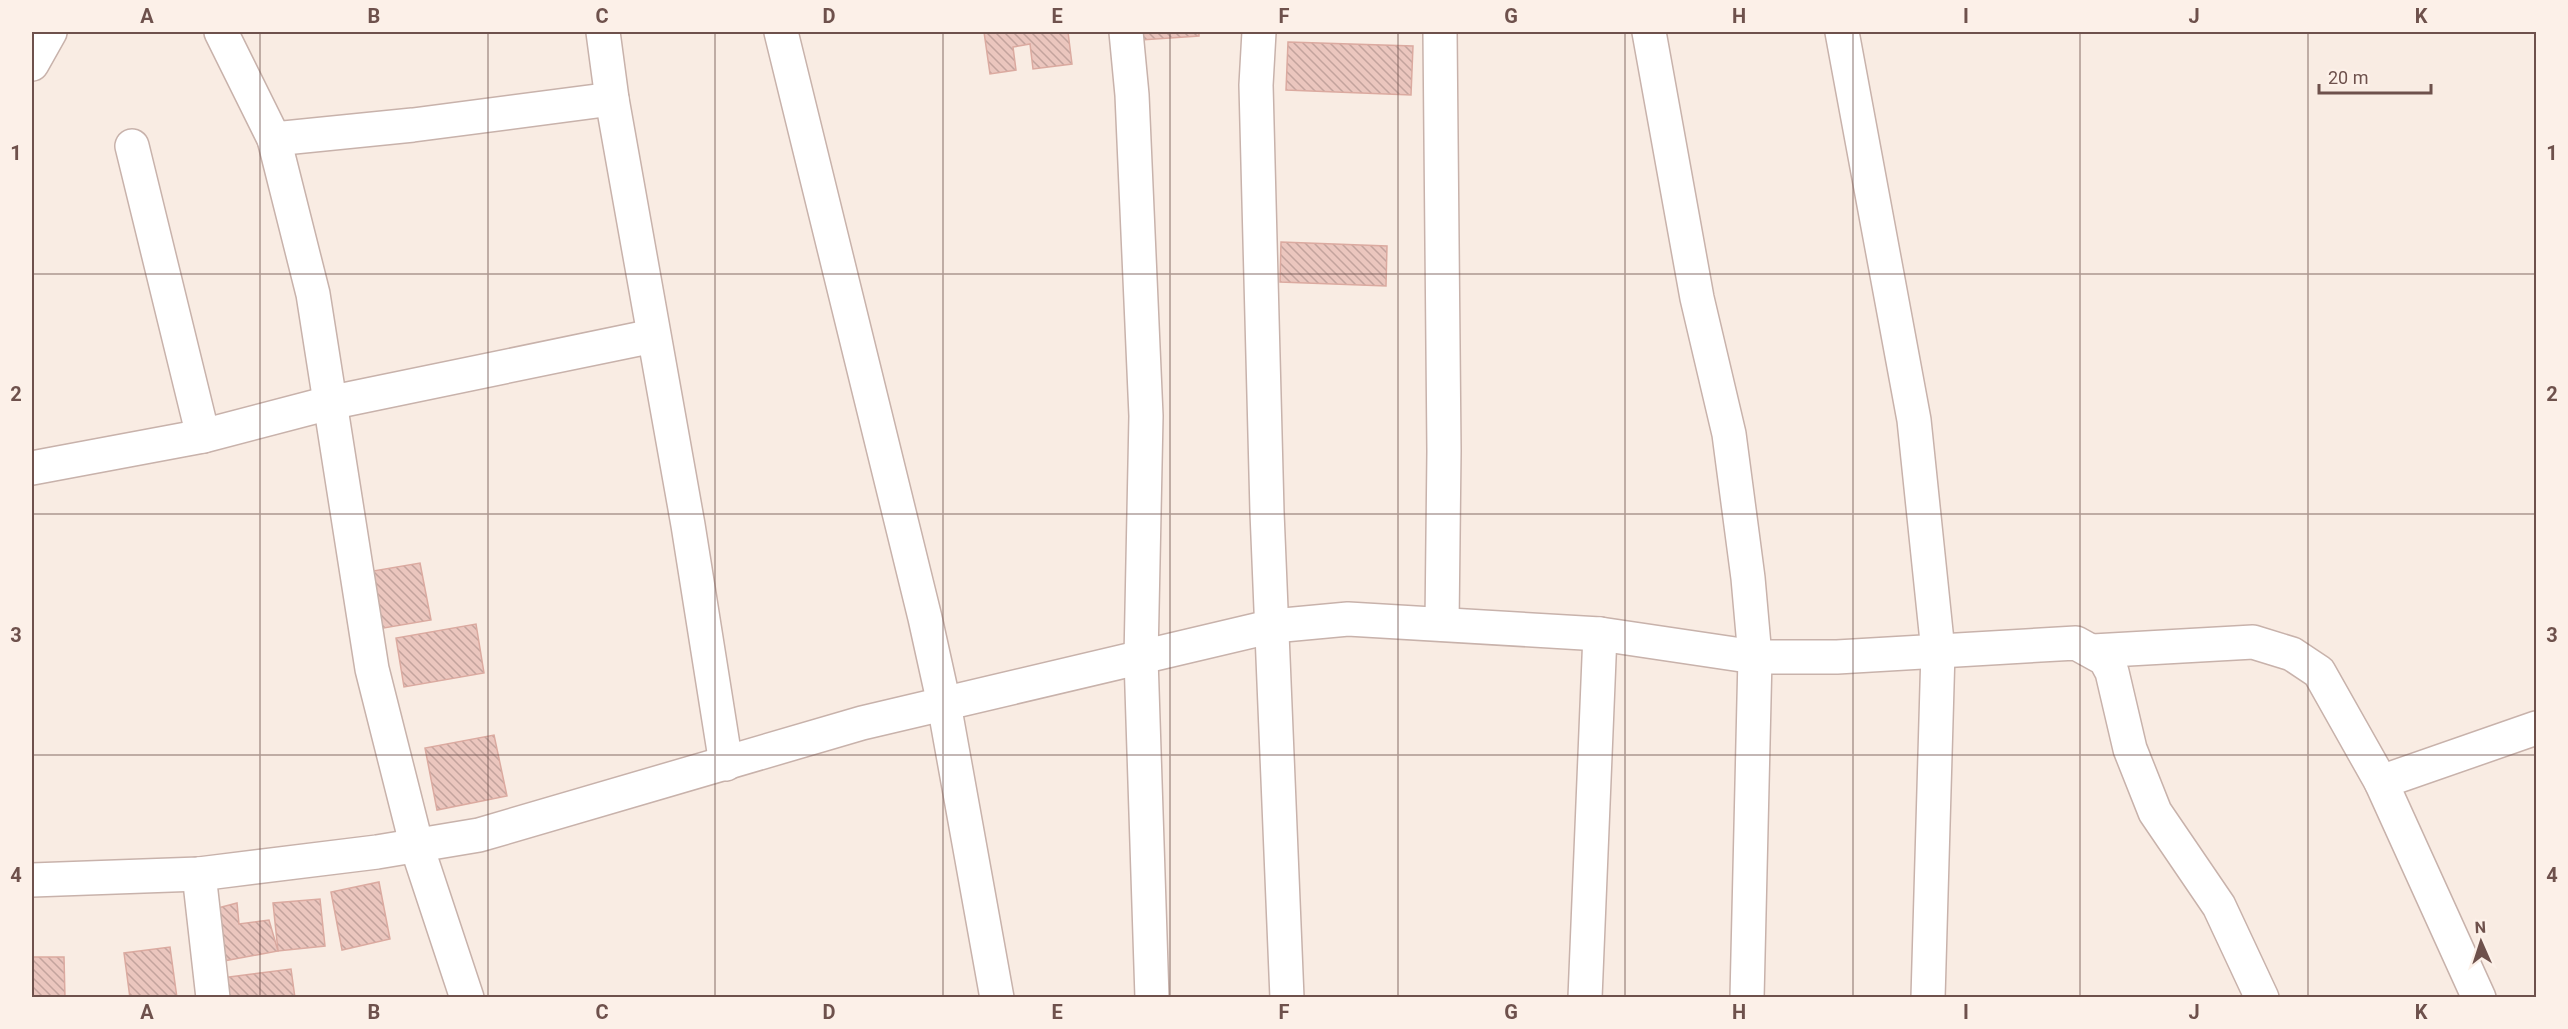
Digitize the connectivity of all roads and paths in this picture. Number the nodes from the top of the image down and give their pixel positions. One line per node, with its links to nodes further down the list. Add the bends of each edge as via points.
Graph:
1 (50, 32): 10 (street)
2 (221, 32): 12 (street)
3 (603, 32): 11 (street)
4 (781, 32): 25 (street)
5 (1126, 32): 24 (street, via 1146,416)
6 (1259, 32): 19 (street, via 1256,85)
7 (1440, 32): 18 (street)
8 (1649, 32): 23 (street, via 1697,298 1729,434)
9 (1842, 32): 21 (street, via 1914,420)
10 (32, 64)
11 (612, 99): 12 (street); 14 (street)
12 (274, 139): 15 (street, via 313,294)
13 (132, 146): 16 (street)
14 (653, 336): 15 (street); 27 (street)
15 (329, 403): 16 (street); 29 (street, via 372,669)
16 (203, 435): 17 (street)
17 (32, 468)
18 (1442, 624): 19 (street, via 1348,619); 20 (street)
19 (1273, 626): 24 (street); 36 (street)
20 (1599, 634): 23 (street); 37 (street)
21 (1938, 651): 22 (street, via 2067,643); 23 (street); 39 (street)
22 (2093, 651): 28 (street, via 2253,642 2292,654 2319,672); 40 (street, via 2112,672 2130,749 2155,812 2219,906)
23 (1755, 657): 38 (street)
24 (1141, 658): 25 (street); 35 (street)
25 (944, 704): 27 (street, via 861,723); 34 (street)
26 (2536, 728): 28 (street)
27 (726, 764): 29 (street, via 479,835)
28 (2380, 782): 41 (street)
29 (417, 847): 30 (street); 33 (street)
30 (199, 874): 31 (street); 32 (street)
31 (32, 880)
32 (213, 998)
33 (467, 998)
34 (997, 998)
35 (1152, 998)
36 (1287, 998)
37 (1585, 998)
38 (1747, 998)
39 (1928, 998)
40 (2262, 998)
41 (2480, 998)

